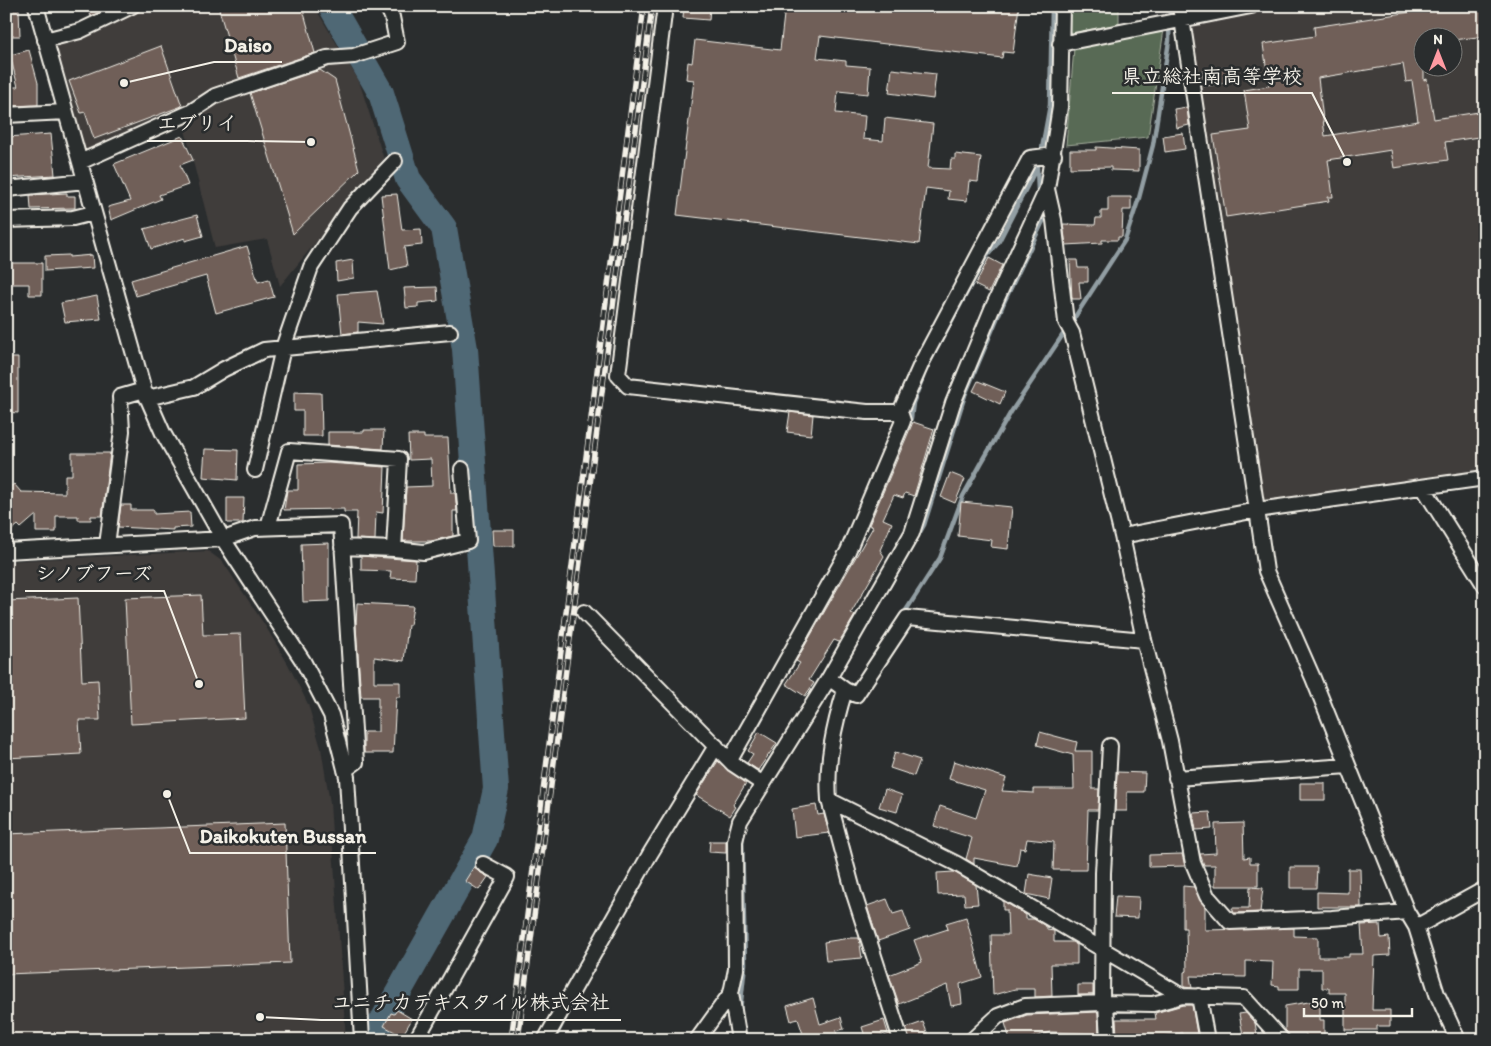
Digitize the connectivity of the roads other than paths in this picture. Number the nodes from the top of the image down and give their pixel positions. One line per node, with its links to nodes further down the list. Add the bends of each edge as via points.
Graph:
1 (36, 6): 9 (street)
2 (132, 6): 9 (street, via 80,31)
3 (387, 6): 15 (street, via 397,42 354,56 327,58 215,96 189,113)
4 (665, 6): 24 (street, via 618,375 628,386 867,412)
5 (1062, 6): 10 (street)
6 (1180, 6): 8 (street)
7 (1251, 6): 8 (street)
8 (1173, 22): 10 (street); 29 (street)
9 (45, 40): 11 (street)
10 (1060, 44): 13 (street, via 1060,107)
11 (66, 112): 12 (street); 15 (street)
12 (6, 115)
13 (1044, 157): 18 (street); 24 (street, via 1030,158 927,352)
14 (396, 161): 22 (street, via 350,208 311,267)
15 (80, 162): 16 (street)
16 (85, 181): 17 (street); 19 (street)
17 (7, 189)
18 (1047, 189): 31 (street, via 1069,327); 40 (street, via 953,403 912,533)
19 (93, 213): 20 (street, via 73,218); 23 (street)
20 (6, 220)
21 (450, 332): 22 (street)
22 (284, 348): 23 (street, via 264,350 194,387); 26 (street)
23 (146, 394): 32 (street, via 163,433); 33 (street, via 120,397 122,431)
24 (900, 412): 43 (street, via 903,421 848,551)
25 (462, 469): 35 (street, via 468,541 424,552)
26 (255, 470)
27 (1485, 478): 28 (street)
28 (1423, 488): 29 (street); 37 (street)
29 (1257, 510): 31 (street); 44 (street, via 1266,571)
30 (268, 528): 32 (street, via 255,528); 34 (street, via 341,525); 35 (street, via 289,451 399,459)
31 (1122, 536): 39 (street)
32 (223, 539): 33 (street); 45 (street, via 304,661 331,715)
33 (107, 545): 36 (street)
34 (342, 547): 35 (street); 45 (street, via 356,762)
35 (394, 549)
36 (6, 551)
37 (1485, 586)
38 (584, 612): 41 (street)
39 (1144, 640): 40 (street, via 906,618 856,695); 46 (street)
40 (836, 683): 47 (street); 48 (street)
41 (716, 746): 43 (street); 60 (street, via 645,862)
42 (1110, 746): 53 (street)
43 (730, 760): 47 (street)
44 (1348, 766): 46 (street); 51 (street)
45 (345, 770): 58 (street)
46 (1176, 778): 51 (street, via 1193,863 1208,896 1230,922)
47 (763, 784): 54 (street, via 736,830 737,962)
48 (829, 800): 53 (street, via 957,864); 63 (street, via 854,894)
49 (482, 864): 59 (street, via 507,877)
50 (1485, 889): 52 (street)
51 (1406, 912): 52 (street)
52 (1416, 927): 68 (street, via 1437,994)
53 (1102, 950): 55 (street); 57 (street)
54 (731, 993): 61 (street); 62 (street)
55 (1182, 996): 56 (street); 57 (street, via 1153,1004)
56 (1199, 996): 66 (street); 67 (street, via 1244,998)
57 (1104, 1003): 64 (street, via 1025,1006 998,1016); 65 (street)
58 (362, 1040)
59 (416, 1040)
60 (545, 1040)
61 (696, 1040)
62 (739, 1040)
63 (901, 1040)
64 (972, 1040)
65 (1108, 1040)
66 (1207, 1040)
67 (1282, 1040)
68 (1458, 1040)

